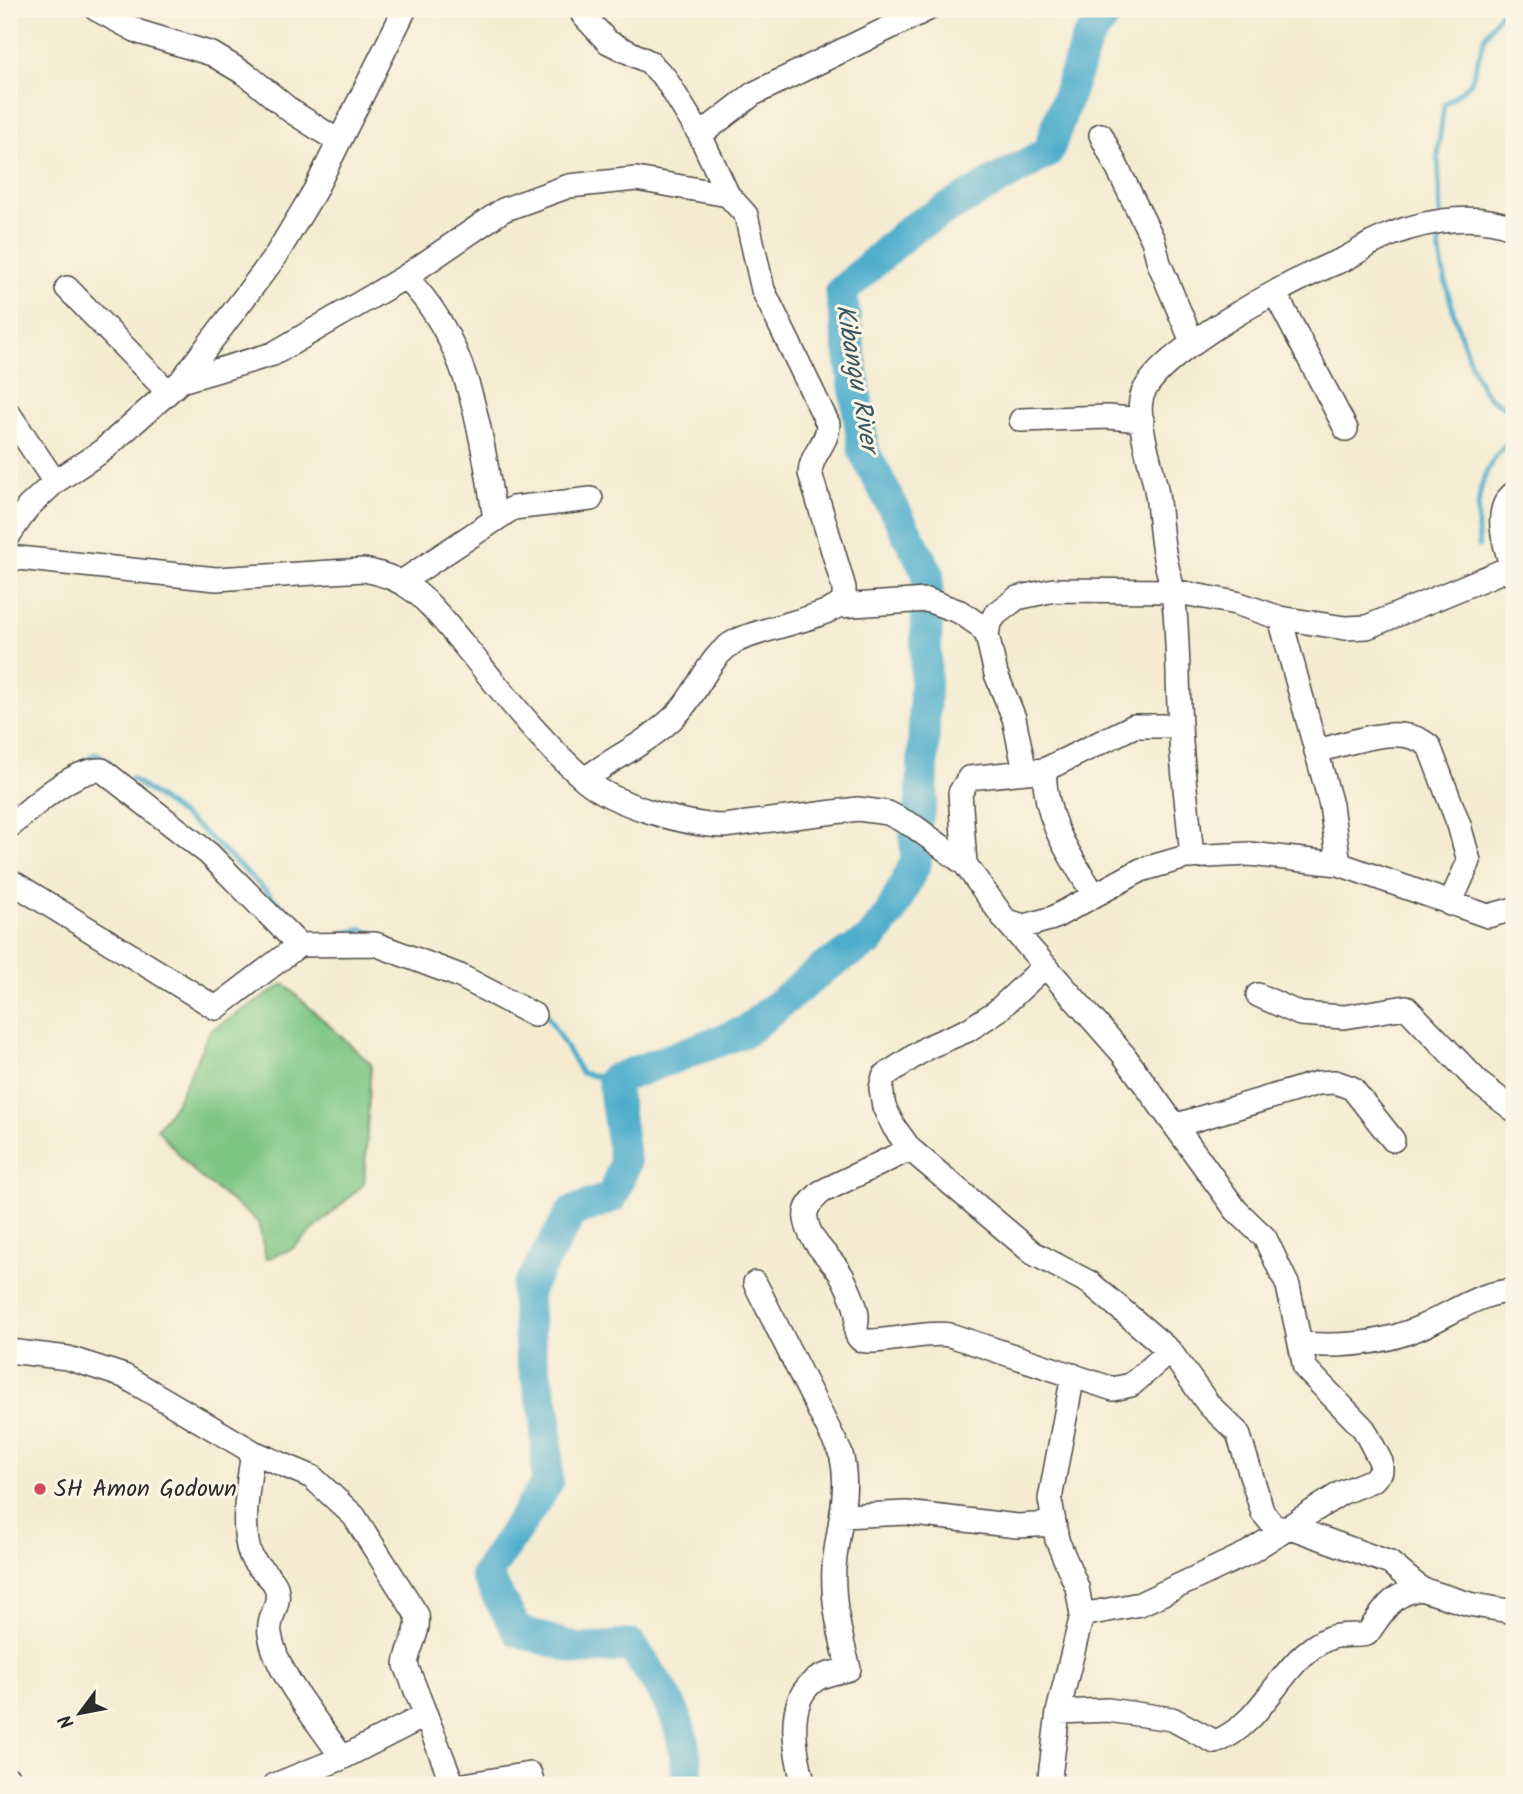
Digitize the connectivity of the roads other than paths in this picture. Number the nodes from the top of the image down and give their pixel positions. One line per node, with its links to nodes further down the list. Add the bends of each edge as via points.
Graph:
1 (96, 9): 7 (street, via 139,32 212,54)
2 (405, 9): 7 (street)
3 (918, 11): 5 (street, via 753,94)
4 (583, 15): 5 (street, via 608,41 649,62 665,78)
5 (701, 135): 8 (street)
6 (1101, 135): 13 (street, via 1153,240)
7 (338, 141): 14 (street, via 275,257)
8 (728, 195): 10 (street, via 636,179 569,186 503,210); 28 (street, via 746,215 764,290 828,424 828,436 811,460 810,473 844,588)
9 (1514, 228): 12 (street, via 1493,219 1408,228)
10 (405, 277): 14 (street, via 273,354); 22 (street, via 423,295 456,351 479,431)
11 (67, 288): 14 (street)
12 (1275, 293): 13 (street); 18 (street)
13 (1193, 344): 17 (street, via 1160,370 1145,390)
14 (174, 386): 19 (street, via 102,451)
15 (9, 414): 19 (street)
16 (1021, 420): 17 (street)
17 (1142, 420): 27 (street)
18 (1346, 429)
19 (55, 482): 23 (street, via 28,507)
20 (1514, 493): 25 (street, via 1501,528)
21 (590, 499): 22 (street, via 524,505)
22 (495, 519): 26 (street)
23 (9, 536)
24 (9, 557): 26 (street, via 216,579 364,570)
25 (1513, 572): 29 (street, via 1367,627)
26 (403, 581): 34 (street, via 424,598 517,708)
27 (1173, 591): 29 (street, via 1236,603); 30 (street, via 1031,592 996,614); 31 (street)
28 (839, 606): 30 (street, via 927,600 960,612); 34 (street, via 767,627 727,645 679,713 659,732)
29 (1280, 618): 32 (street)
30 (987, 635): 33 (street, via 996,674)
31 (1180, 726): 33 (street, via 1134,726); 36 (street)
32 (1316, 751): 38 (street, via 1331,805); 41 (street, via 1397,734 1421,739 1429,746 1468,861)
33 (1035, 771): 37 (street, via 969,778 964,783 960,793); 40 (street, via 1051,820)
34 (585, 779): 37 (street, via 626,801 706,825 858,809 888,813)
35 (9, 827): 44 (street, via 74,777 102,770 209,854)
36 (1192, 857): 38 (street, via 1250,854); 40 (street, via 1141,870)
37 (965, 864): 43 (street)
38 (1339, 864): 41 (street)
39 (9, 880): 44 (street, via 216,1008)
40 (1094, 895): 43 (street, via 1041,923 1025,926)
41 (1450, 904): 42 (street, via 1488,916)
42 (1514, 909)
43 (1006, 921): 45 (street)
44 (299, 945): 47 (street, via 375,944 460,976)
45 (1045, 966): 49 (street, via 1123,1054); 51 (street, via 997,1011 968,1030 928,1046 884,1076 884,1107)
46 (1258, 995): 48 (street, via 1300,1014 1344,1017 1406,1007 1472,1077)
47 (534, 1015)
48 (1514, 1111)
49 (1177, 1125): 50 (street, via 1335,1082 1352,1088); 54 (street, via 1236,1210 1265,1238 1288,1286)
50 (1393, 1140)
51 (910, 1149): 56 (street, via 1033,1253 1090,1283); 57 (street, via 809,1202 806,1214 812,1237 848,1287 857,1314 857,1336 866,1342 950,1335)
52 (755, 1283): 59 (street, via 841,1454 846,1474)
53 (1514, 1291): 54 (street, via 1495,1292 1385,1339 1340,1347)
54 (1302, 1344): 61 (street, via 1306,1368 1364,1429 1381,1471)
55 (9, 1351): 58 (street, via 68,1358 124,1376)
56 (1170, 1352): 57 (street, via 1122,1389); 61 (street, via 1209,1405 1238,1433 1268,1521 1275,1527)
57 (1073, 1376): 60 (street, via 1050,1499)
58 (253, 1452): 66 (street, via 312,1477 354,1516 417,1615 418,1631 408,1647 406,1665); 67 (street, via 247,1493 248,1546 275,1584 278,1598 269,1632)
59 (842, 1516): 60 (street, via 906,1513 1017,1526); 74 (street, via 834,1596 849,1669 820,1677 801,1695 796,1719)
60 (1054, 1524): 64 (street)
61 (1290, 1527): 62 (street, via 1390,1563); 64 (street, via 1248,1553 1140,1604)
62 (1421, 1589): 63 (street); 65 (street, via 1391,1599 1367,1634 1328,1638 1286,1675 1251,1719 1232,1736 1215,1742 1172,1718 1108,1710)
63 (1514, 1612)
64 (1082, 1615): 65 (street)
65 (1058, 1712): 75 (street)
66 (426, 1715): 67 (street); 71 (street)
67 (331, 1770): 70 (street)
68 (9, 1779): 69 (street)
69 (12, 1785)
70 (275, 1785)
71 (453, 1785)
72 (464, 1785): 73 (street, via 530,1774)
73 (533, 1785)
74 (804, 1785)
75 (1049, 1785)

